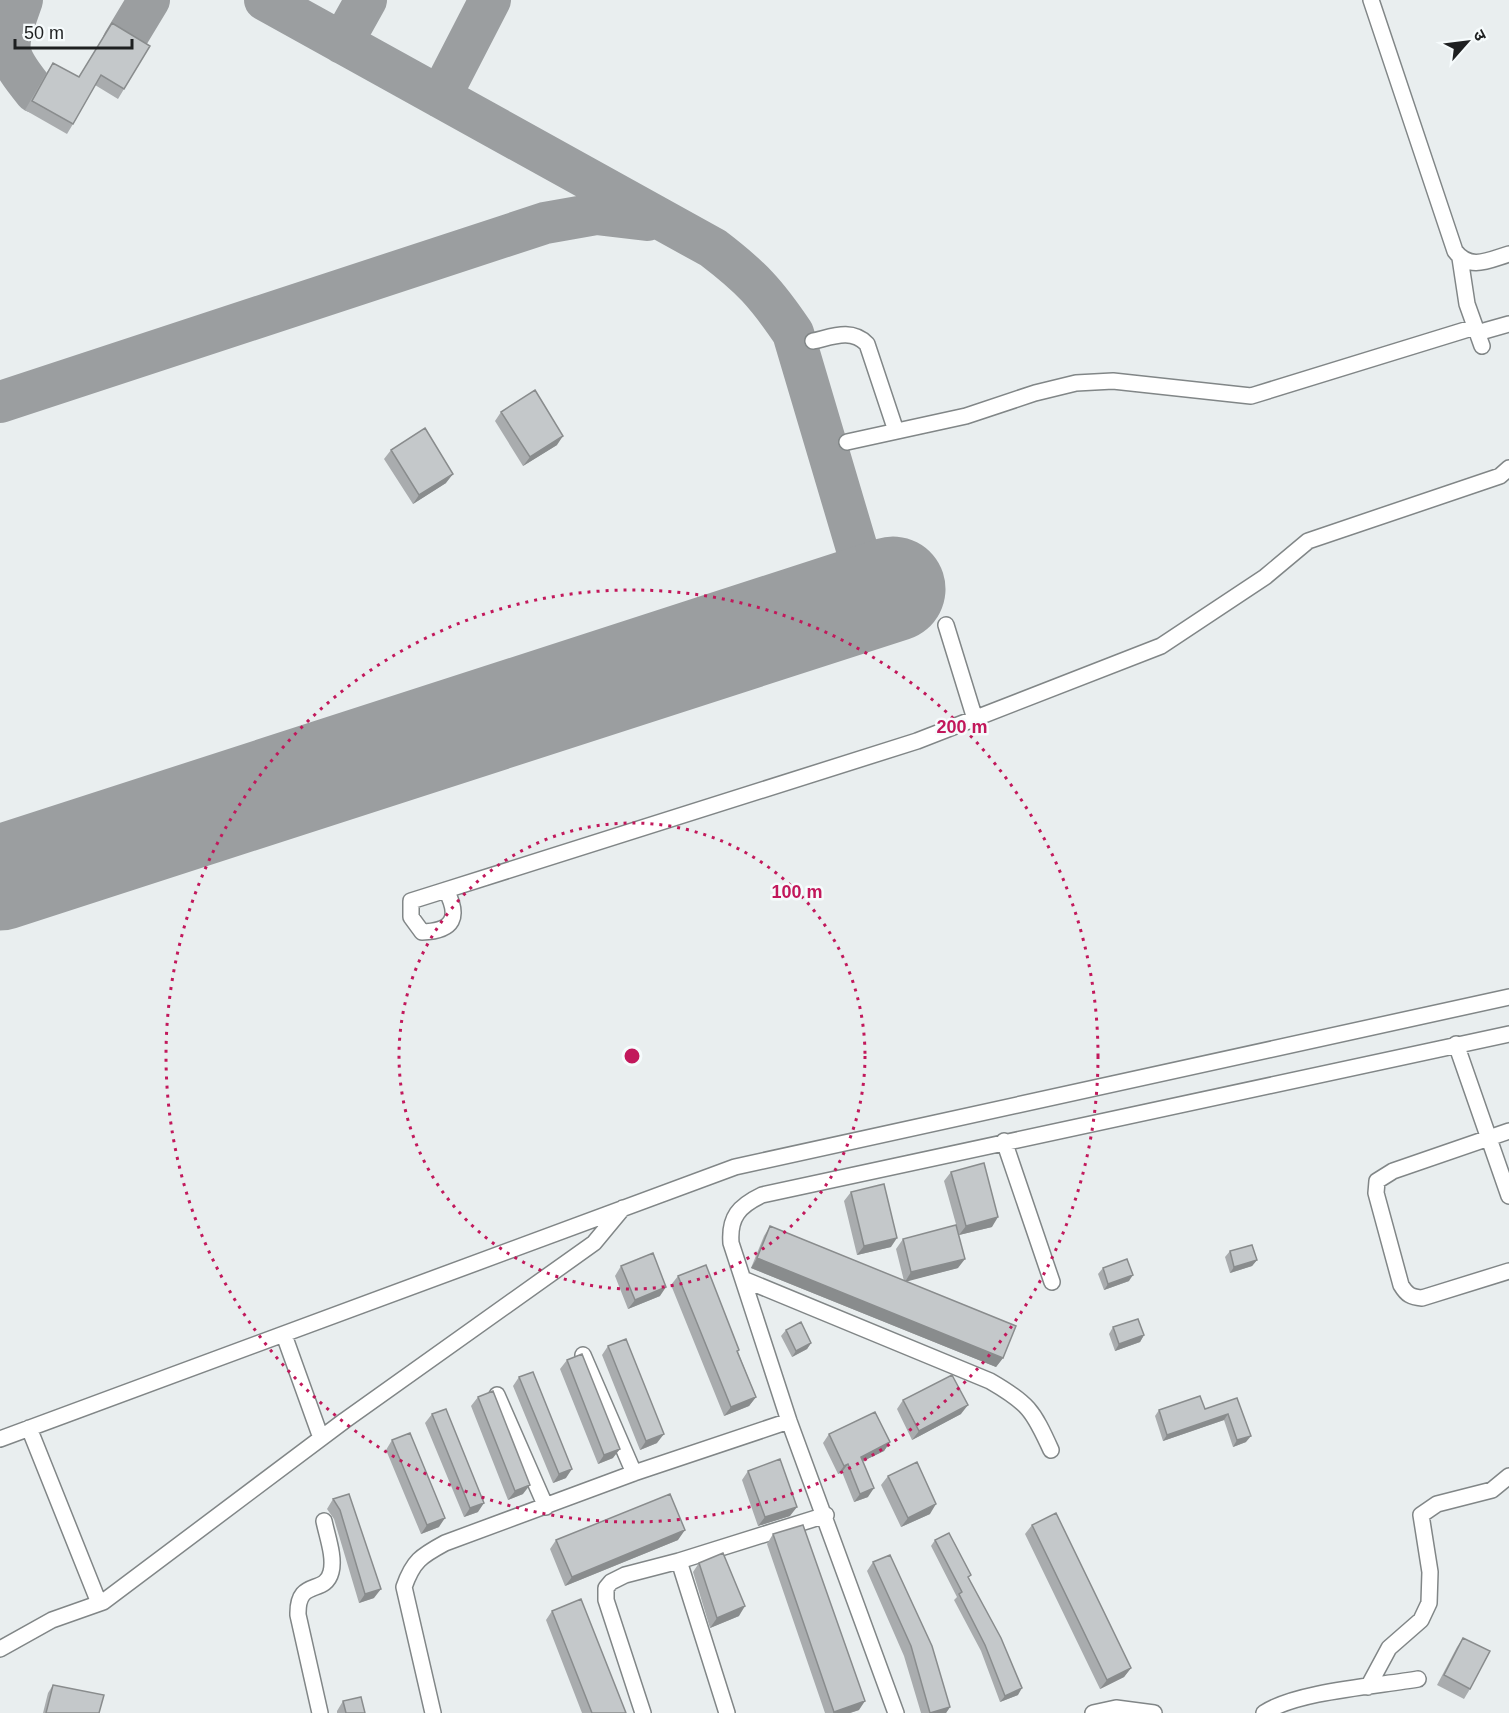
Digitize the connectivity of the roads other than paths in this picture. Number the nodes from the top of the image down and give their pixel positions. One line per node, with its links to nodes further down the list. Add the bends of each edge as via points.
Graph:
1 (1371, 0): 3 (street, via 1449,241)
2 (1509, 254): 3 (street, via 1477,264)
3 (1460, 258): 5 (street, via 1467,304)
4 (1509, 324): 5 (street)
5 (1478, 336): 7 (street, via 1251,396 1113,381 1076,383)
6 (813, 341): 7 (street, via 845,334 859,336 867,344)
7 (896, 432): 8 (street)
8 (847, 442)
9 (1509, 468): 11 (street, via 1500,476 1308,541 1265,577 1161,646)
10 (946, 625): 11 (street)
11 (975, 719): 12 (street, via 917,741)
12 (446, 890)
13 (1509, 997): 20 (street, via 735,1167)
14 (1509, 1034): 15 (street)
15 (1456, 1044): 17 (street); 18 (street)
16 (1509, 1131): 17 (street)
17 (1489, 1138): 19 (street); 21 (street, via 1383,1175 1377,1181 1376,1193 1401,1285 1412,1297 1422,1298)
18 (1004, 1141): 22 (street, via 762,1195 747,1202 735,1214 730,1227); 23 (street)
19 (1509, 1196)
20 (624, 1207): 24 (street); 29 (street, via 594,1243)
21 (1509, 1271)
22 (743, 1279): 27 (street); 31 (street, via 990,1382 1020,1399 1032,1411)
23 (1052, 1282)
24 (284, 1335): 28 (street); 29 (street)
25 (583, 1355): 32 (street)
26 (497, 1395): 34 (street)
27 (789, 1421): 32 (street); 35 (street)
28 (29, 1428): 30 (street); 38 (street)
29 (321, 1438): 38 (street)
30 (0, 1439)
31 (1051, 1450)
32 (633, 1473): 34 (street)
33 (1509, 1476): 41 (street, via 1492,1490 1437,1504 1421,1515 1430,1572 1430,1603 1421,1620 1389,1648)
34 (546, 1507): 43 (street, via 445,1543 422,1556 410,1569 404,1587)
35 (826, 1515): 37 (street); 46 (street)
36 (324, 1521): 42 (street, via 331,1573 298,1601)
37 (679, 1561): 44 (street, via 625,1575 606,1588 606,1600); 45 (street)
38 (99, 1603): 39 (street, via 52,1620)
39 (0, 1649)
40 (1418, 1679): 41 (street)
41 (1368, 1687): 49 (street, via 1318,1695)
42 (320, 1713)
43 (432, 1713)
44 (643, 1713)
45 (727, 1713)
46 (896, 1713)
47 (1092, 1713): 48 (street, via 1116,1708)
48 (1154, 1713)
49 (1264, 1713)

